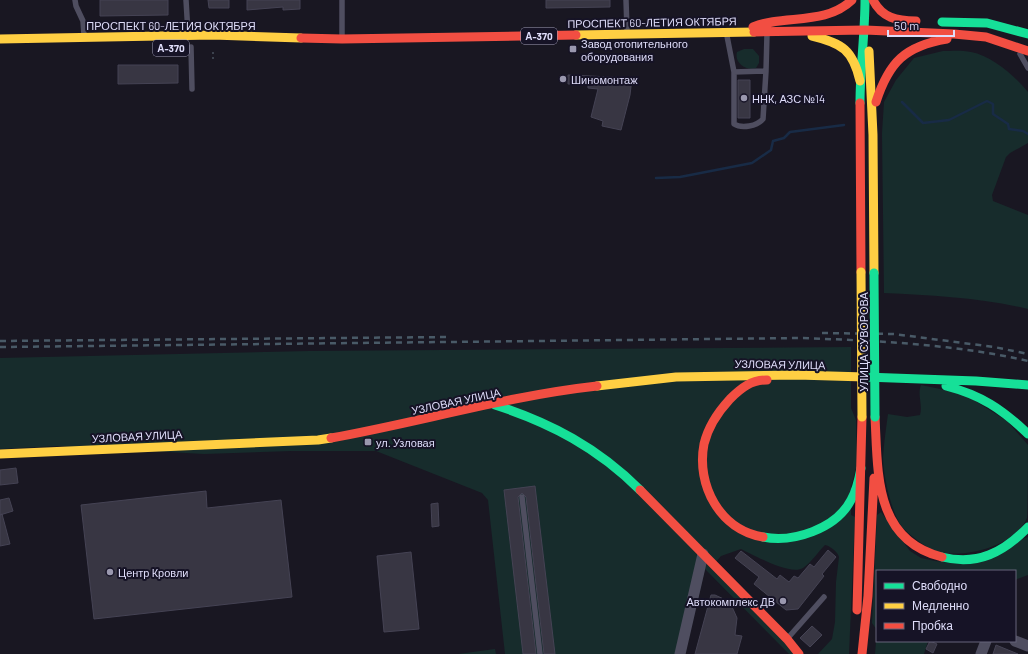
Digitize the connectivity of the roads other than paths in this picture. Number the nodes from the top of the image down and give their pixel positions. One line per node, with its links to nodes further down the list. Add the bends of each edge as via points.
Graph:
1 (75, 0): 18 (lane, via 83,21)
2 (186, 0): 15 (lane)
3 (342, 0): 20 (lane)
4 (626, 0): 16 (lane)
5 (852, 0): 12 (main road, via 848,6 834,14 763,23)
6 (865, 0): 9 (main road, УЛИЦА СУВОРОВА)
7 (872, 0): 8 (main road, via 882,14 893,20)
8 (930, 22): 9 (main road, А-370); 14 (main road, via 987,23)
9 (865, 30): 11 (main road, ПРОСПЕКТ 60-ЛЕТИЯ ОКТЯБРЯ / А-370); 17 (main road, А-370); 28 (main road, УЛИЦА СУВОРОВА); 30 (main road, УЛИЦА СУВОРОВА, via 871,60)
10 (767, 32): 11 (main road, ПРОСПЕКТ 60-ЛЕТИЯ ОКТЯБРЯ / А-370); 12 (main road, ПРОСПЕКТ 60-ЛЕТИЯ ОКТЯБРЯ / А-370); 26 (lane)
11 (791, 32): 28 (main road, via 825,39 839,45 851,54 857,64)
12 (737, 33): 13 (main road, ПРОСПЕКТ 60-ЛЕТИЯ ОКТЯБРЯ / А-370)
13 (726, 34): 16 (main road, ПРОСПЕКТ 60-ЛЕТИЯ ОКТЯБРЯ / А-370); 27 (lane)
14 (1028, 34)
15 (188, 35): 18 (main road, ПРОСПЕКТ 60-ЛЕТИЯ ОКТЯБРЯ / А-370); 20 (main road, ПРОСПЕКТ 60-ЛЕТИЯ ОКТЯБРЯ / А-370)
16 (628, 35): 20 (main road, ПРОСПЕКТ 60-ЛЕТИЯ ОКТЯБРЯ / А-370)
17 (972, 36): 23 (main road, А-370); 30 (main road, via 921,44 905,52 891,65 876,102)
18 (84, 38): 19 (main road, ПРОСПЕКТ 60-ЛЕТИЯ ОКТЯБРЯ / А-370)
19 (0, 39)
20 (342, 39): 21 (main road, ПРОСПЕКТ 60-ЛЕТИЯ ОКТЯБРЯ / А-370)
21 (236, 45)
22 (191, 47): 29 (lane)
23 (1016, 47): 24 (main road, А-370); 25 (lane)
24 (1028, 51)
25 (1028, 68)
26 (766, 71): 27 (lane); 27 (lane, via 763,119 756,125 739,126 734,124)
27 (734, 72)
28 (860, 81): 40 (main road, УЛИЦА СУВОРОВА, bridge)
29 (192, 89)
30 (873, 135): 37 (main road, УЛИЦА СУВОРОВА, bridge)
31 (720, 375): 32 (main road, УЗЛОВАЯ УЛИЦА); 35 (main road, via 734,387); 36 (main road, УЗЛОВАЯ УЛИЦА, via 676,376 580,388)
32 (797, 375): 33 (main road, УЗЛОВАЯ УЛИЦА); 35 (main road, via 752,382)
33 (917, 380): 34 (main road); 38 (main road, via 953,387 990,401)
34 (1028, 385)
35 (726, 402): 40 (main road, via 708,427 701,452 704,480 720,510 732,524 750,534 773,539 797,537 820,530 853,498)
36 (492, 404): 39 (main road, УЗЛОВАЯ УЛИЦА, via 392,427 318,440); 43 (main road, via 524,414 594,450 630,480)
37 (875, 418): 42 (main road, via 878,469 885,506 895,527 921,552 962,560 979,557 1014,542); 53 (main road, УЛИЦА СУВОРОВА, via 872,533)
38 (1028, 434)
39 (0, 454)
40 (861, 468): 52 (main road, УЛИЦА СУВОРОВА)
41 (522, 497): 49 (lane)
42 (1028, 527)
43 (703, 554): 45 (main road); 50 (street)
44 (824, 597): 45 (lane)
45 (787, 639): 51 (main road)
46 (1016, 641): 48 (street)
47 (986, 642): 54 (street)
48 (1028, 646)
49 (540, 654)
50 (680, 654)
51 (800, 654)
52 (855, 654)
53 (862, 654)
54 (981, 654)

